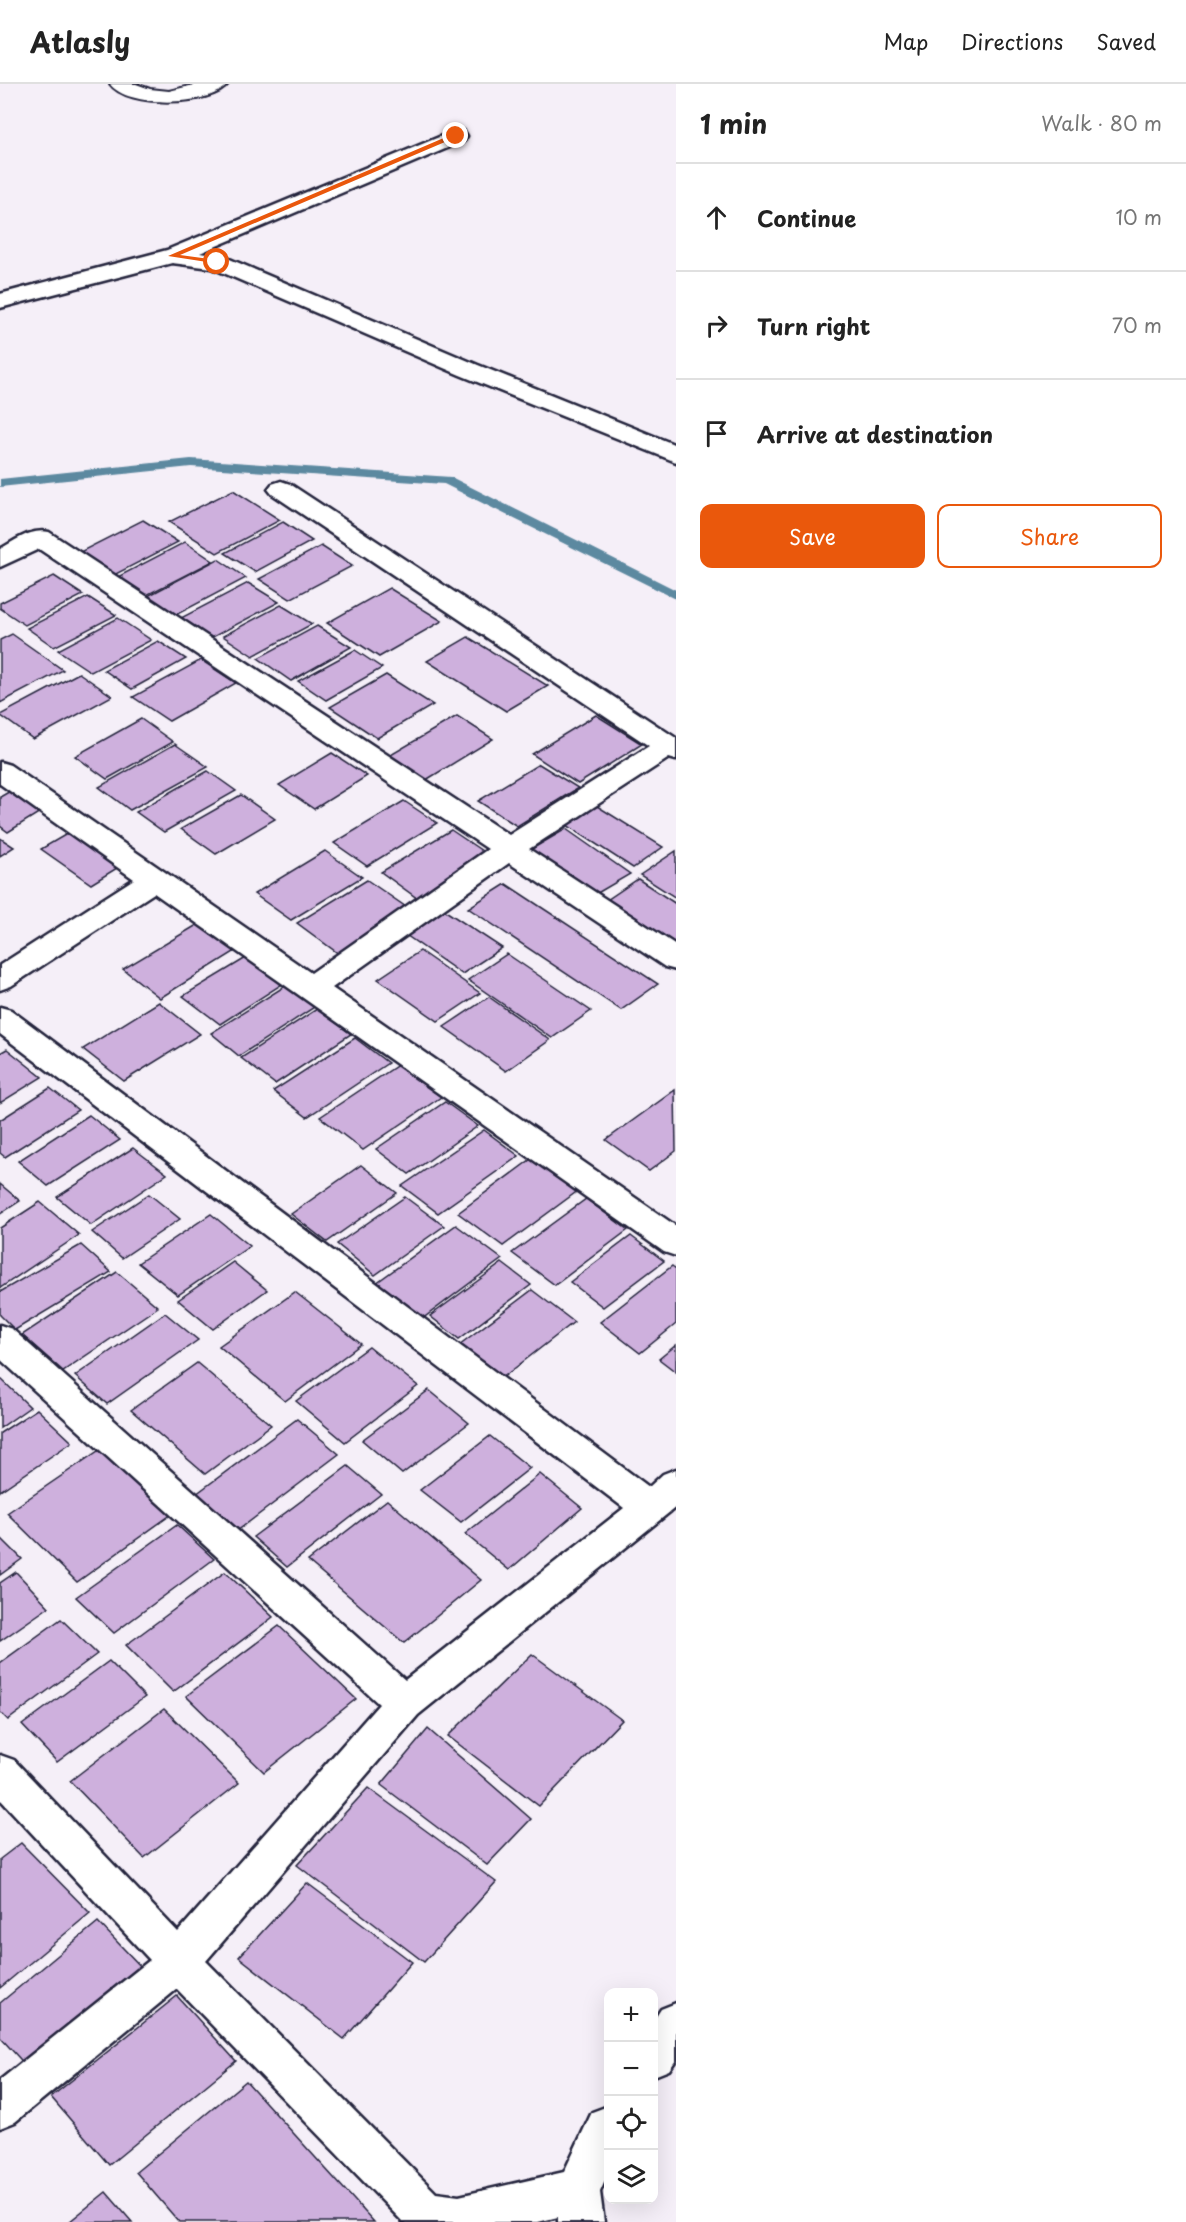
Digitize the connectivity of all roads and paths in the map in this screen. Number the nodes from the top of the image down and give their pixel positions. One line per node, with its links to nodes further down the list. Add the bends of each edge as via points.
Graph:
1 (120, 84): 2 (lane, via 139,94 175,98)
2 (218, 84)
3 (456, 136): 4 (street)
4 (172, 256): 5 (street); 6 (street, via 217,262)
5 (0, 301)
6 (676, 454)
7 (281, 489): 9 (street)
8 (0, 559): 11 (street, via 40,538)
9 (672, 749): 11 (street)
10 (0, 771): 12 (street)
11 (508, 849): 13 (street); 15 (street)
12 (156, 878): 14 (street); 15 (street)
13 (676, 960)
14 (0, 979)
15 (309, 989): 17 (street)
16 (0, 1018): 19 (street)
17 (676, 1243)
18 (0, 1338): 20 (street)
19 (663, 1496): 20 (street)
20 (404, 1703): 22 (street)
21 (0, 1772): 22 (street)
22 (179, 1962): 25 (street); 27 (street, via 425,2213 459,2218)
23 (676, 2023): 24 (street)
24 (658, 2050)
25 (0, 2107)
26 (604, 2141): 27 (street)
27 (580, 2207)

